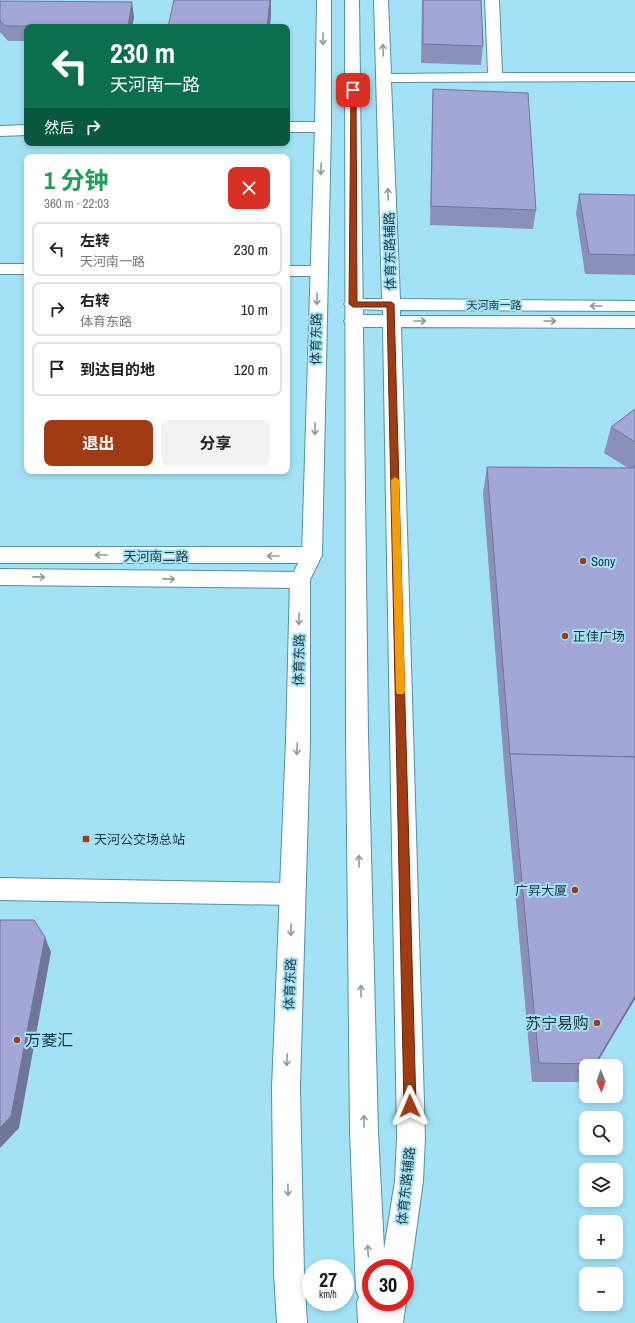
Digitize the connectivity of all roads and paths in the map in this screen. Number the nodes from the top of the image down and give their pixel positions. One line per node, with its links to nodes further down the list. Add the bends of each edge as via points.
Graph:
1 (324, 0): 9 (street, 体育东路, one-way to 9)
2 (352, 0): 17 (street)
3 (381, 0): 6 (street, 体育东路辅路, one-way to 3)
4 (492, 0): 7 (street)
5 (635, 77): 7 (street)
6 (384, 78): 7 (street); 18 (street, 体育东路辅路, one-way to 6)
7 (495, 78)
8 (290, 127): 9 (street)
9 (323, 127): 15 (street, 体育东路, one-way to 15)
10 (24, 130): 11 (street)
11 (0, 131)
12 (0, 269): 13 (street)
13 (24, 269)
14 (290, 271): 15 (street)
15 (318, 271): 21 (street, 体育东路, one-way to 21)
16 (635, 306): 18 (street, 天河南一路, one-way to 18)
17 (353, 313): 18 (street); 26 (street, one-way to 17, via 364,1124 357,750)
18 (391, 313): 19 (street, one-way to 19); 27 (street, 体育东路辅路, via 411,1137 409,1181)
19 (635, 322)
20 (0, 555): 21 (street, 天河南二路, one-way to 20)
21 (312, 555): 23 (street, 体育东路)
22 (0, 577): 23 (street, 天河南二路, one-way to 23)
23 (300, 580): 25 (street, 体育东路, one-way to 25, via 298,740)
24 (0, 889): 25 (street)
25 (292, 894): 30 (street, 体育东路, one-way to 30, via 286,1088)
26 (370, 1259)
27 (397, 1259)
28 (372, 1311): 31 (street)
29 (390, 1311): 32 (street)
30 (292, 1323)
31 (373, 1323)
32 (388, 1323)

